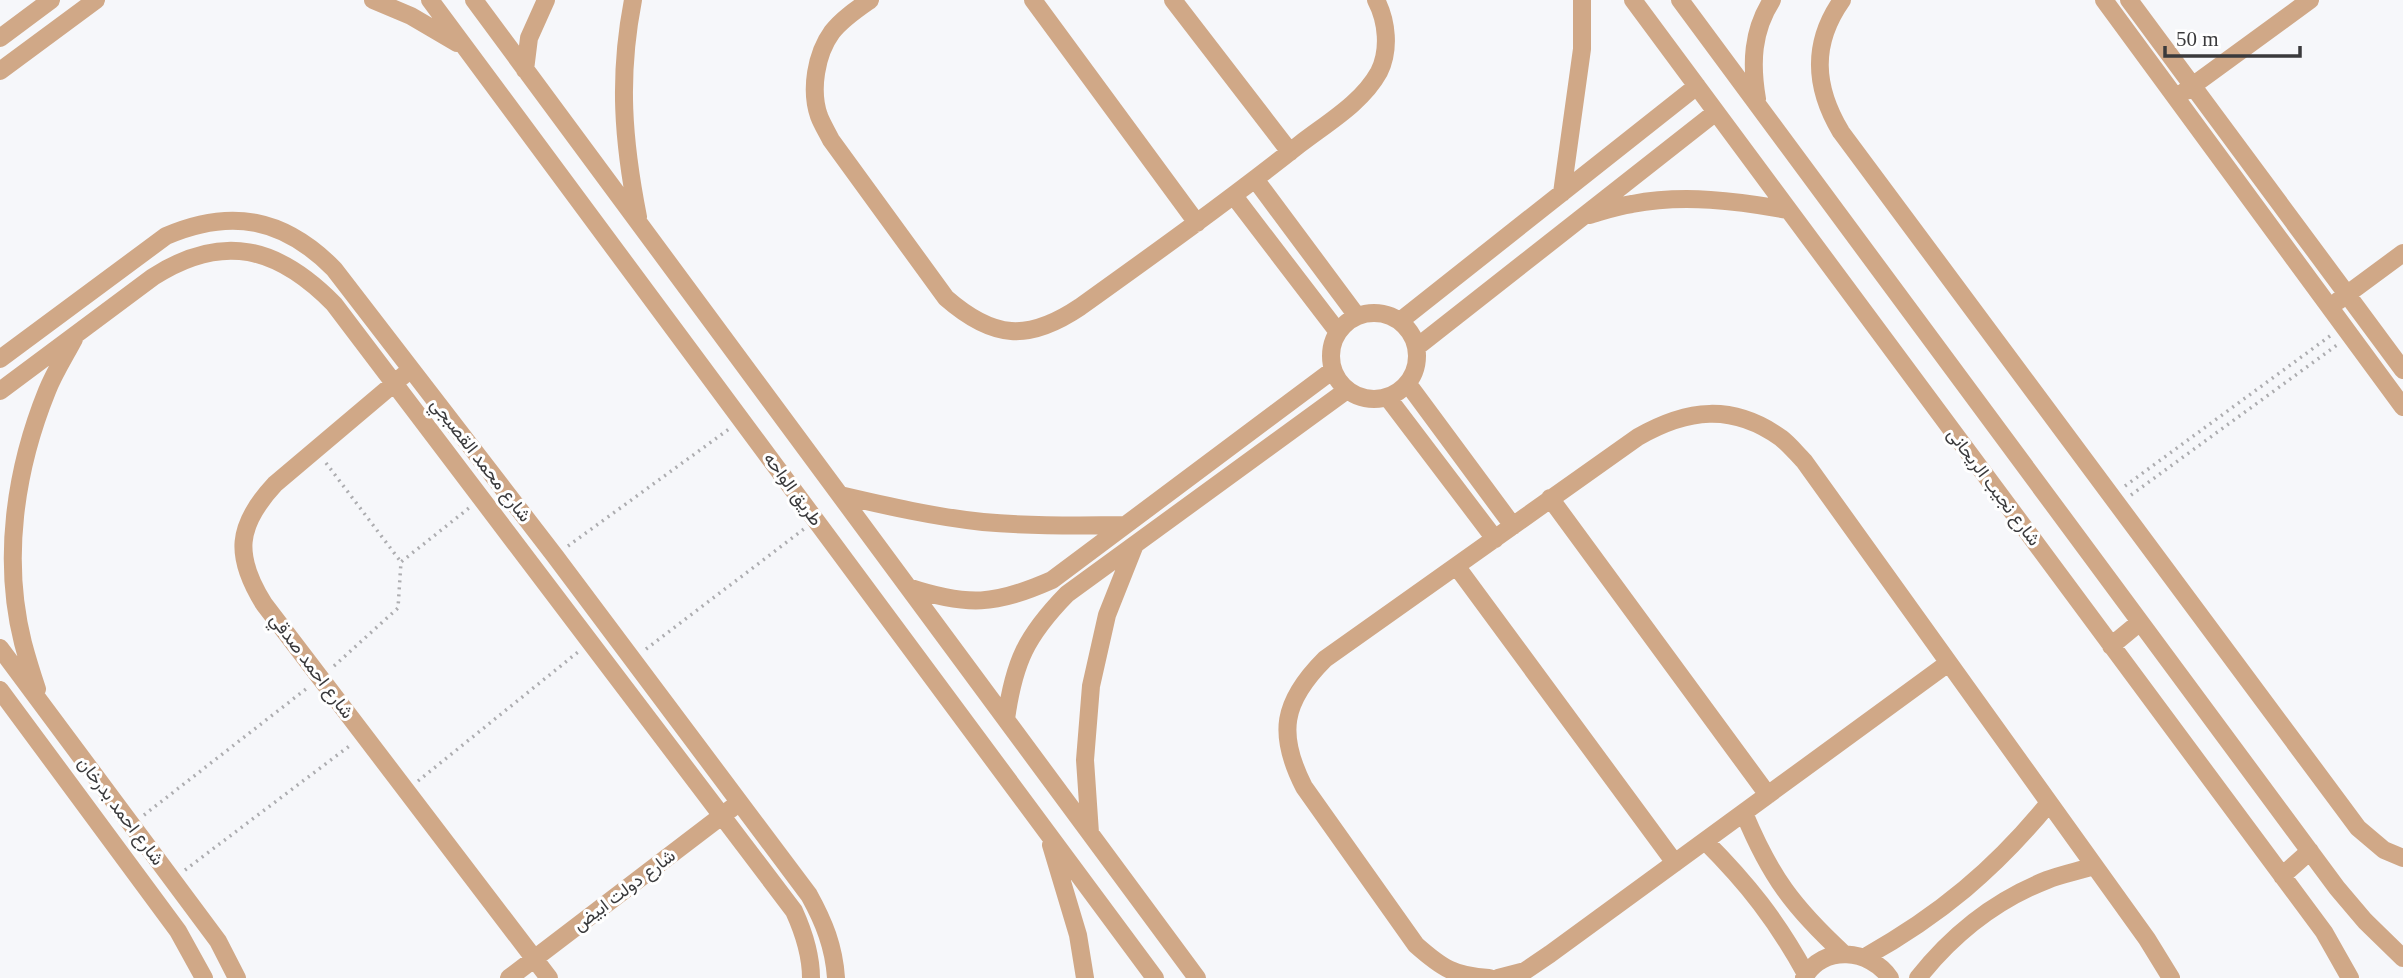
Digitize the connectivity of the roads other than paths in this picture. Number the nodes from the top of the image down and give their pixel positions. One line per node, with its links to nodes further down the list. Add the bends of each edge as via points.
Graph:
1 (51, 0): 20 (street)
2 (96, 0): 23 (street)
3 (373, 0): 21 (street)
4 (430, 0): 21 (street, طريق الواحه)
5 (474, 0): 22 (street, طريق الواحه)
6 (546, 0): 22 (street, via 529,38)
7 (633, 0): 36 (street, via 623,96 627,160)
8 (870, 0): 35 (street, via 832,33 819,58 814,86 819,115 831,141 946,298 969,318 997,329 1026,331 1055,324)
9 (1033, 0): 35 (street)
10 (1173, 0): 29 (street)
11 (1376, 0): 29 (street, via 1383,13 1386,41 1380,70 1364,93)
12 (1582, 0): 31 (street, via 1582,49)
13 (1633, 0): 24 (street, شارع نجيب الريحانى)
14 (1680, 0): 27 (street, شارع نجيب الريحانى)
15 (1772, 0): 27 (street, via 1754,42 1752,72)
16 (1842, 0): 79 (street, via 1830,18 1820,57 1831,115 2358,828 2384,850)
17 (2104, 0): 26 (street)
18 (2129, 0): 25 (street)
19 (2310, 0): 25 (street)
20 (0, 38)
21 (465, 48): 75 (street, طريق الواحه)
22 (525, 70): 36 (street, طريق الواحه)
23 (0, 71)
24 (1697, 86): 28 (street, شارع نجيب الريحانى); 31 (street)
25 (2193, 86): 26 (street); 38 (street)
26 (2176, 98): 39 (street)
27 (1758, 103): 63 (street, شارع نجيب الريحانى)
28 (1716, 112): 33 (street, شارع نجيب الريحانى); 34 (street)
29 (1290, 152): 30 (street)
30 (1255, 179): 32 (street); 40 (street)
31 (1562, 193): 41 (street)
32 (1234, 196): 35 (street); 42 (street)
33 (1788, 210): 34 (street, via 1737,201 1685,199 1633,204); 64 (street, شارع نجيب الريحانى)
34 (1583, 216): 44 (street)
35 (1197, 223)
36 (640, 224): 55 (street, طريق الواحه)
37 (2403, 253): 38 (street)
38 (2347, 294): 39 (street); 48 (street)
39 (2330, 307): 54 (street)
40 (1357, 316): 41 (street, via 1379,313); 42 (street)
41 (1400, 321): 44 (street)
42 (1338, 332): 47 (street, via 1332,344)
43 (78, 333): 49 (street, شارع محمد القصبجي, via 172,265 192,256 237,251 291,268 318,288); 52 (street, شارع محمد القصبجي); 68 (street, via 47,389 26,450 15,513 15,590 22,641)
44 (1417, 347): 50 (street, via 1417,367)
45 (0, 359): 46 (street, شارع محمد القصبجي, via 166,236 190,226 242,220 293,235 315,250)
46 (411, 369): 49 (street, شارع احمد صدقي); 71 (street, شارع محمد القصبجي)
47 (1333, 370): 51 (street); 57 (street)
48 (2403, 370)
49 (394, 383): 74 (street, شارع محمد القصبجي); 86 (street, شارع احمد صدقي, via 257,504 246,528 243,555 250,581)
50 (1408, 384): 53 (street); 58 (street)
51 (1347, 390): 53 (street, via 1367,399); 60 (street)
52 (0, 391)
53 (1388, 398): 59 (street)
54 (2403, 407)
55 (840, 495): 57 (street, via 981,522); 62 (street, طريق الواحه)
56 (1550, 499): 58 (street); 66 (street, via 1665,422 1695,414 1726,414 1755,423 1782,439 1804,461); 70 (street)
57 (1123, 525): 62 (street, via 1052,580 1018,595 981,601 944,599)
58 (1513, 526): 59 (street)
59 (1495, 539): 61 (street)
60 (1135, 546): 69 (street, via 1067,594 1042,620 1023,650 1011,684); 76 (street, via 1107,615 1091,686 1085,760)
61 (1457, 566): 80 (street); 97 (street, via 1325,659 1304,679 1292,705 1287,733 1291,762 1304,788 1416,946 1438,965 1466,976)
62 (908, 587): 69 (street, طريق الواحه)
63 (2140, 622): 64 (street); 78 (street, شارع نجيب الريحانى)
64 (2112, 646): 82 (street, شارع نجيب الريحانى)
65 (0, 648): 68 (street, شارع احمد بدرخان)
66 (1947, 664): 70 (street); 72 (street)
67 (0, 690): 88 (street, شارع احمد بدرخان, via 178,931)
68 (41, 702): 89 (street, شارع احمد بدرخان, via 218,941)
69 (1006, 719): 76 (street, طريق الواحه)
70 (1768, 795): 73 (street)
71 (739, 802): 74 (street, شارع دولت ابيض); 93 (street, شارع محمد القصبجي, via 823,920)
72 (2049, 803): 81 (street); 84 (street, via 1966,890)
73 (1744, 813): 77 (street); 83 (street, via 1783,890)
74 (723, 814): 86 (street, شارع دولت ابيض); 92 (street, شارع محمد القصبجي, via 794,911 805,936)
75 (1047, 831): 94 (street, via 1078,935); 95 (street, طريق الواحه)
76 (1090, 833): 96 (street, طريق الواحه)
77 (1705, 841): 80 (street); 87 (street, via 1762,902)
78 (2310, 851): 82 (street); 85 (street, شارع نجيب الريحانى, via 2351,905)
79 (2403, 858)
80 (1675, 863): 98 (street, via 1525,971)
81 (2094, 866): 100 (street, via 2048,880 2004,901 1964,929); 101 (street)
82 (2282, 876): 102 (street, شارع نجيب الريحانى, via 2324,932)
83 (1843, 954): 84 (street); 87 (street, via 1816,964)
84 (1866, 957): 99 (street)
85 (2403, 958)
86 (534, 959): 90 (street, شارع دولت ابيض); 91 (street, شارع احمد صدقي)
87 (1805, 976)
88 (204, 978)
89 (237, 978)
90 (509, 978)
91 (549, 978)
92 (811, 978)
93 (836, 978)
94 (1085, 978)
95 (1155, 978)
96 (1197, 978)
97 (1489, 978)
98 (1497, 978)
99 (1890, 978)
100 (1918, 978)
101 (2171, 978)
102 (2350, 978)

